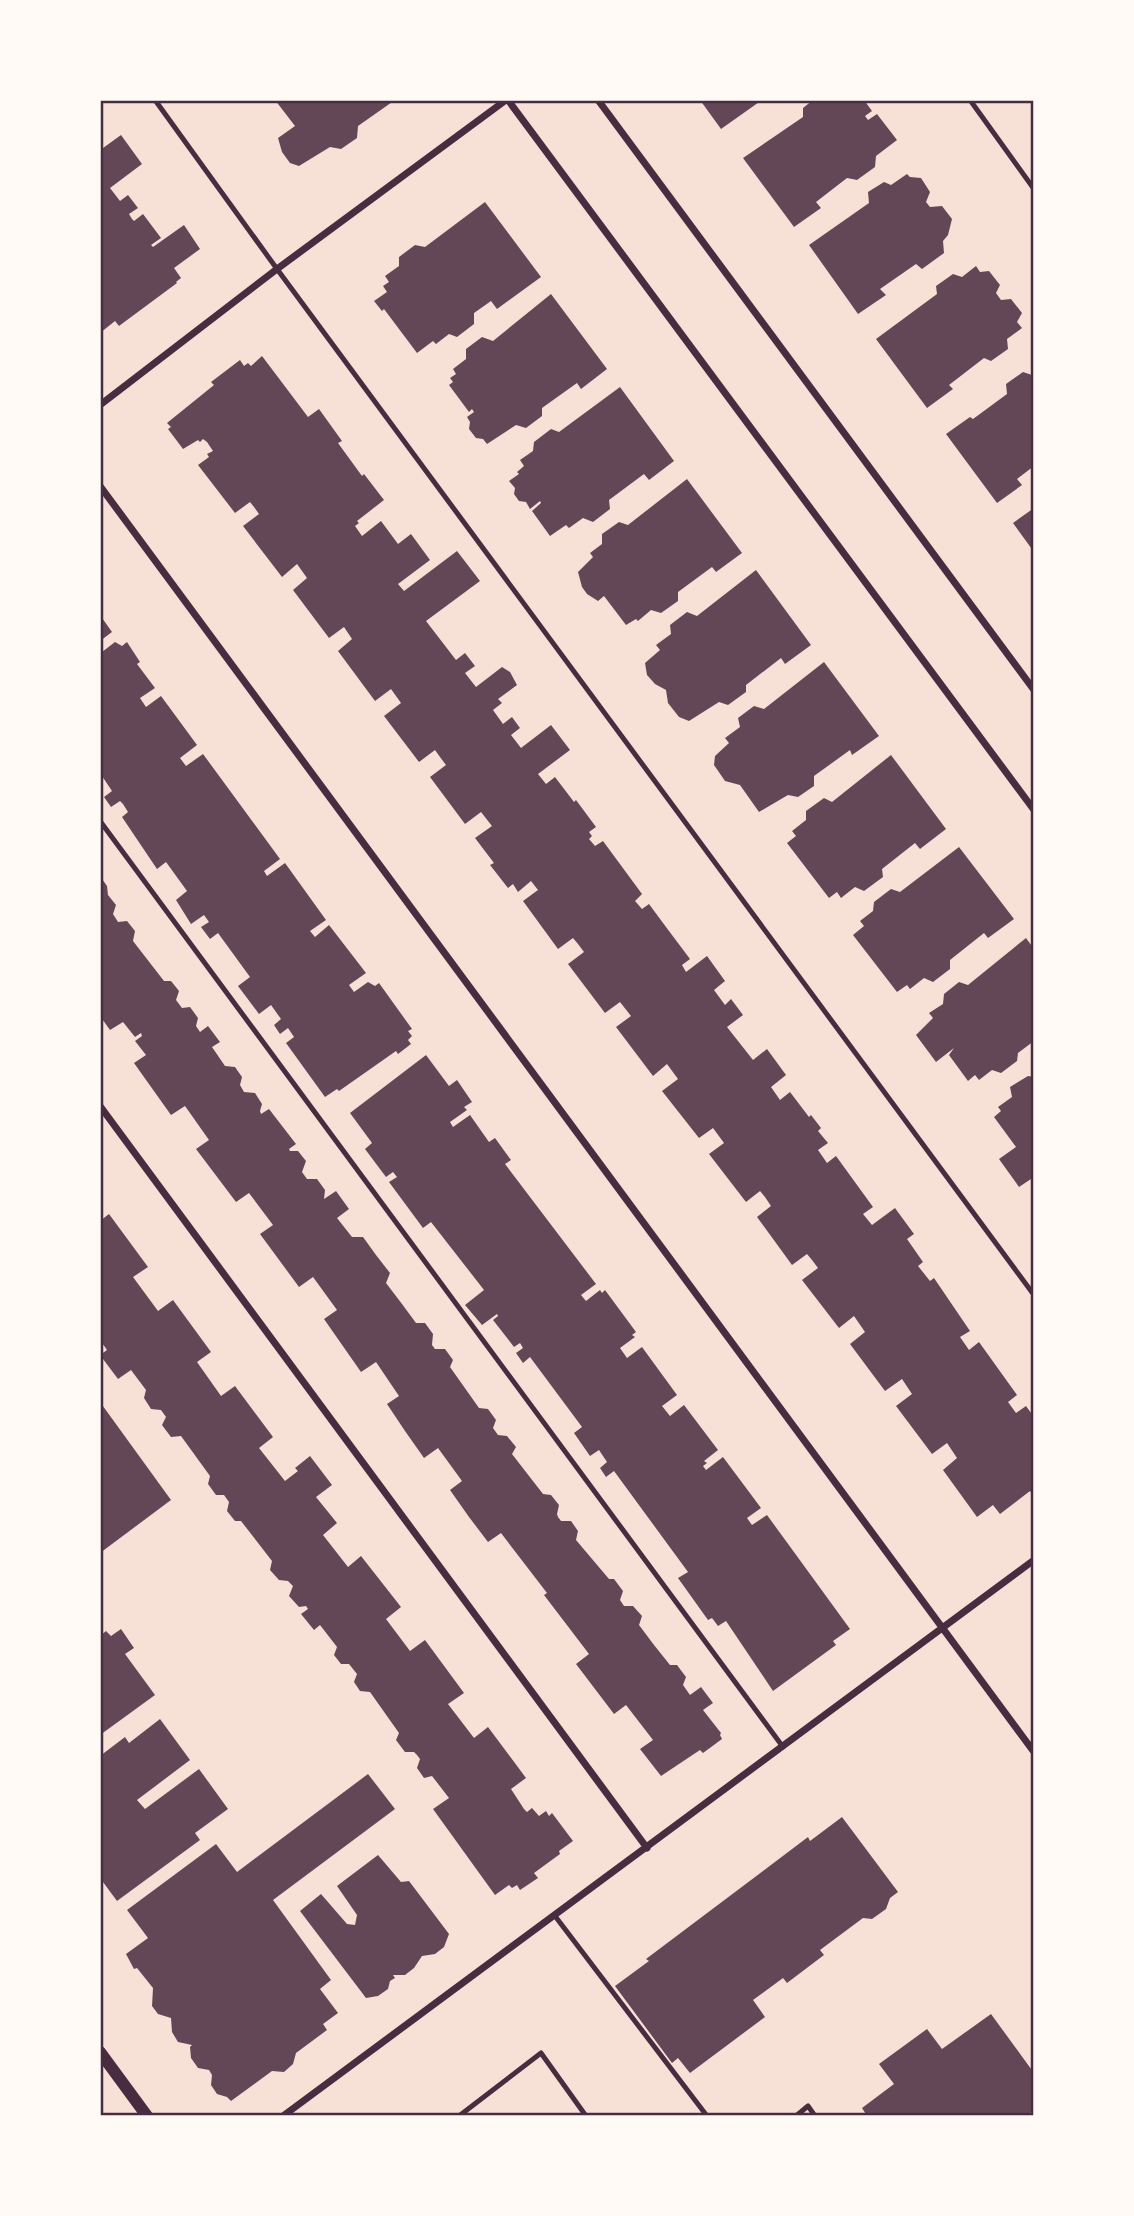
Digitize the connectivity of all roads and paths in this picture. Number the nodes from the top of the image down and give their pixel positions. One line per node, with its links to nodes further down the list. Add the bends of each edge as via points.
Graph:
1 (155, 100): 6 (lane)
2 (507, 100): 6 (street); 10 (street)
3 (598, 100): 9 (street)
4 (970, 100): 5 (lane)
5 (1034, 189)
6 (277, 269): 7 (street); 13 (lane)
7 (100, 405)
8 (100, 486): 15 (street)
9 (1034, 690)
10 (1034, 810)
11 (100, 821): 16 (lane)
12 (100, 1106): 18 (street)
13 (1034, 1295)
14 (1034, 1560): 15 (street)
15 (943, 1629): 16 (street); 17 (street)
16 (783, 1747): 18 (street)
17 (1034, 1752)
18 (647, 1849): 19 (street)
19 (555, 1916): 22 (street); 25 (lane)
20 (100, 2052): 21 (street)
21 (148, 2116)
22 (283, 2116)
23 (459, 2116): 24 (lane, via 541,2053)
24 (586, 2116)
25 (707, 2116)
26 (796, 2116): 27 (lane, via 807,2106)
27 (815, 2116)

